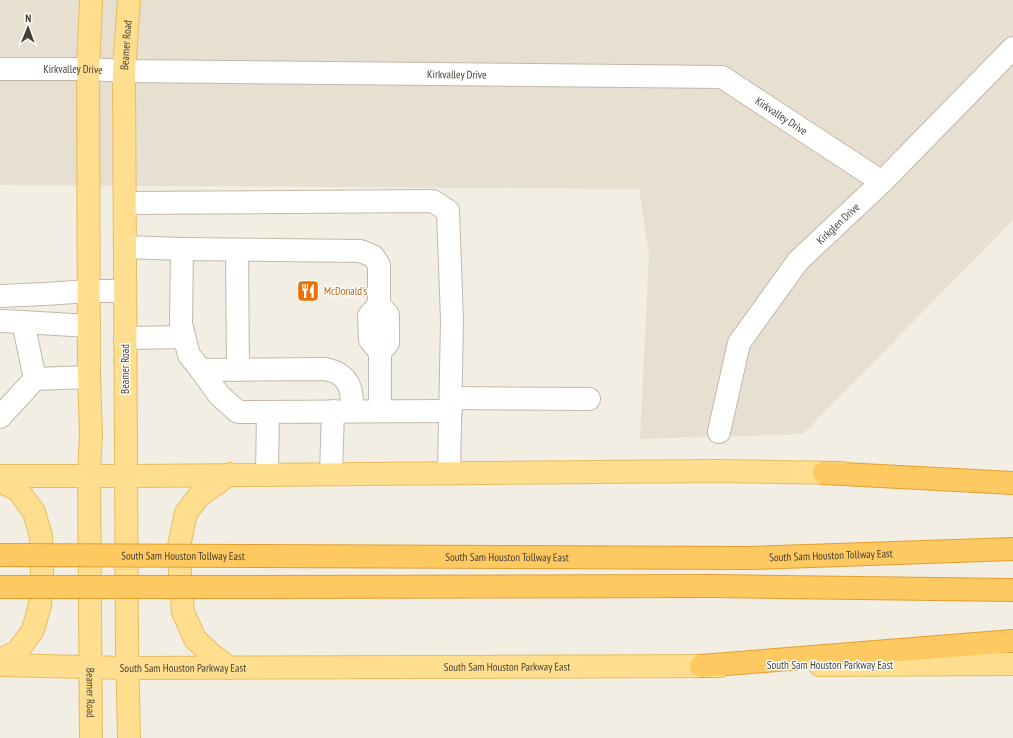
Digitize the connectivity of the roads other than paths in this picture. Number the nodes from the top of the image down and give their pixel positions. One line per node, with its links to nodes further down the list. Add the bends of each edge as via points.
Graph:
1 (91, 0): 5 (main road, Beamer Road)
2 (129, 0): 6 (main road, Beamer Road)
3 (1013, 48): 7 (street, Kirkglen Drive)
4 (0, 69): 5 (street, Kirkvalley Drive)
5 (88, 70): 6 (street, Kirkvalley Drive); 12 (main road, Beamer Road)
6 (124, 71): 7 (street, Kirkvalley Drive, via 722,77); 8 (main road, Beamer Road)
7 (882, 182): 30 (street, Kirkglen Drive, via 798,261 739,343)
8 (125, 203): 9 (main road, Beamer Road); 25 (street, via 433,201 448,211 452,320)
9 (125, 247): 10 (street); 13 (main road, Beamer Road)
10 (182, 249): 11 (street); 18 (street, via 181,324)
11 (237, 250): 21 (street); 27 (street, via 360,251 373,256 379,265 379,304 388,315 388,343 380,352)
12 (89, 291): 13 (street); 14 (street); 17 (main road, Beamer Road)
13 (125, 291): 19 (main road, Beamer Road)
14 (0, 296)
15 (0, 321): 16 (street)
16 (23, 322): 17 (street); 23 (street)
17 (89, 326): 22 (main road, Beamer Road)
18 (184, 337): 19 (street); 20 (street, via 189,355)
19 (125, 338): 39 (main road, Beamer Road)
20 (201, 370): 21 (street); 28 (street, via 218,395 238,412)
21 (238, 370): 26 (street, via 325,369 338,373 346,380 352,391)
22 (89, 377): 23 (street); 38 (main road, Beamer Road, via 92,434)
23 (35, 379): 29 (street)
24 (589, 400): 25 (street)
25 (451, 405): 27 (street); 32 (street)
26 (342, 411): 27 (street); 28 (street); 36 (street)
27 (380, 411)
28 (268, 412): 35 (street)
29 (0, 417)
30 (719, 432)
31 (1013, 472): 33 (main road)
32 (449, 473): 33 (main road); 36 (main road)
33 (824, 473): 41 (highway)
34 (230, 474): 35 (main road); 39 (main road); 53 (main road, via 200,496 186,513 179,546 183,612 195,639)
35 (267, 474): 36 (main road)
36 (330, 474)
37 (0, 476): 38 (main road)
38 (89, 476): 39 (main road); 51 (main road, Beamer Road)
39 (126, 476): 52 (main road, Beamer Road)
40 (0, 481): 47 (main road, via 18,490 34,512 41,536 42,569 40,605 34,630 17,652)
41 (1013, 483)
42 (1013, 549): 43 (highway, South Sam Houston Tollway East, bridge, via 751,558)
43 (0, 555)
44 (0, 587): 45 (highway, bridge, via 713,586)
45 (1013, 590)
46 (1013, 641): 50 (highway)
47 (0, 660)
48 (1013, 664): 50 (main road, South Sam Houston Parkway East)
49 (0, 666): 51 (main road, South Sam Houston Parkway East)
50 (701, 666): 53 (main road, South Sam Houston Parkway East)
51 (90, 668): 52 (main road, South Sam Houston Parkway East); 54 (main road, Beamer Road)
52 (127, 668): 53 (main road, South Sam Houston Parkway East); 55 (main road, Beamer Road)
53 (230, 668)
54 (91, 738)
55 (129, 738)

